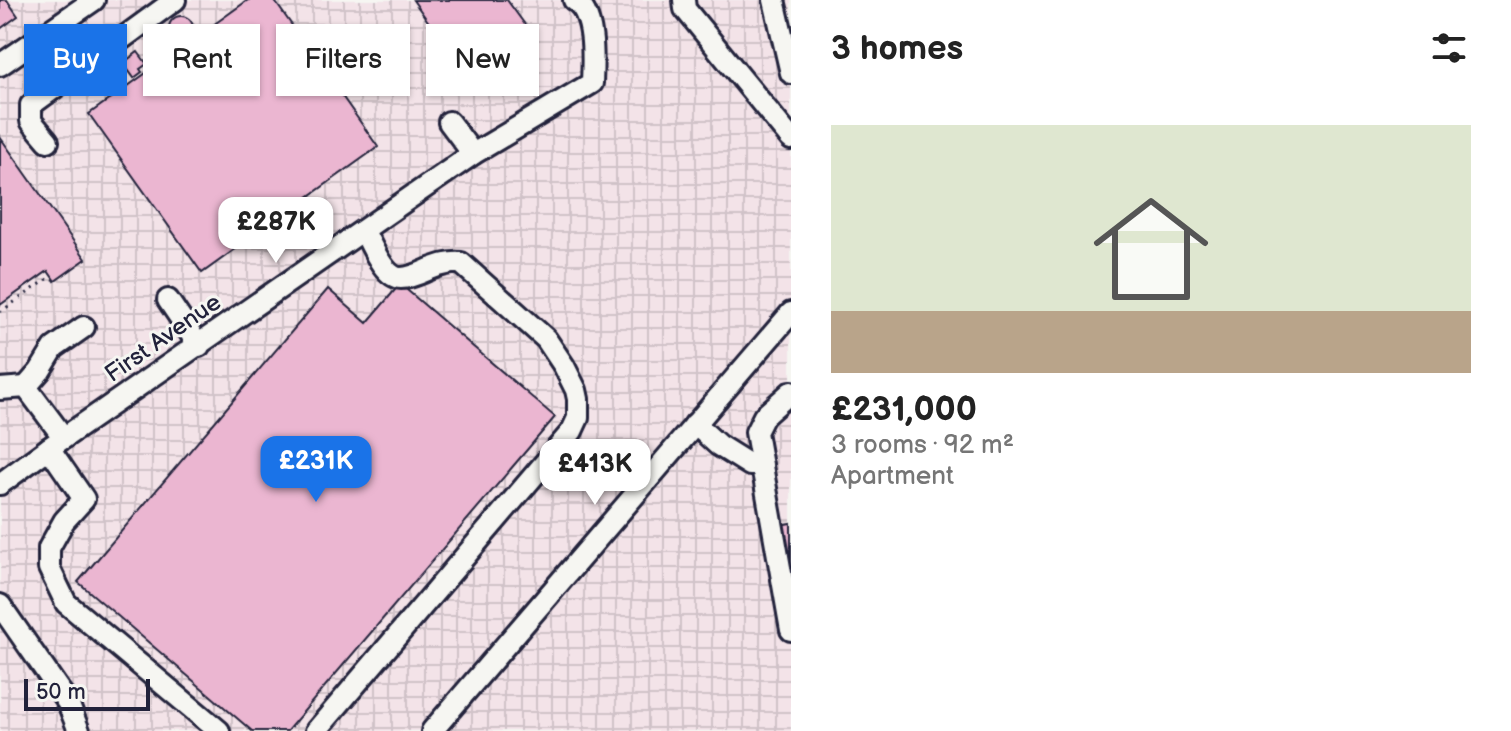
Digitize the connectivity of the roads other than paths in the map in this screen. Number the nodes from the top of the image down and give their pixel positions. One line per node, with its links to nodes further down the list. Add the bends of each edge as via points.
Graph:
1 (94, 0): 6 (street)
2 (175, 0): 10 (street, via 31,105 31,121)
3 (574, 0): 11 (street, First Avenue, via 589,22 592,83)
4 (684, 0): 9 (street, via 685,9)
5 (774, 0): 7 (street)
6 (0, 65)
7 (791, 73)
8 (449, 122): 11 (street)
9 (791, 139)
10 (48, 141)
11 (473, 154): 12 (street, First Avenue)
12 (364, 231): 16 (street, First Avenue); 30 (street, via 383,267 399,279 461,263 546,339 572,381 578,418)
13 (168, 300): 16 (street)
14 (791, 313): 20 (street)
15 (84, 327): 17 (street, via 54,348)
16 (199, 346): 21 (street, First Avenue)
17 (26, 387): 18 (street); 21 (street)
18 (0, 389)
19 (791, 392): 22 (street, via 764,416 756,432)
20 (695, 424): 22 (street, via 750,465); 31 (street)
21 (57, 443): 23 (street, First Avenue); 29 (street, via 84,499 49,548 49,568 66,603)
22 (762, 465): 25 (street)
23 (0, 484)
24 (791, 504): 25 (street)
25 (770, 508): 27 (street)
26 (0, 605): 28 (street, via 68,703)
27 (791, 630)
28 (79, 731)
29 (219, 731)
30 (316, 731)
31 (432, 731)

